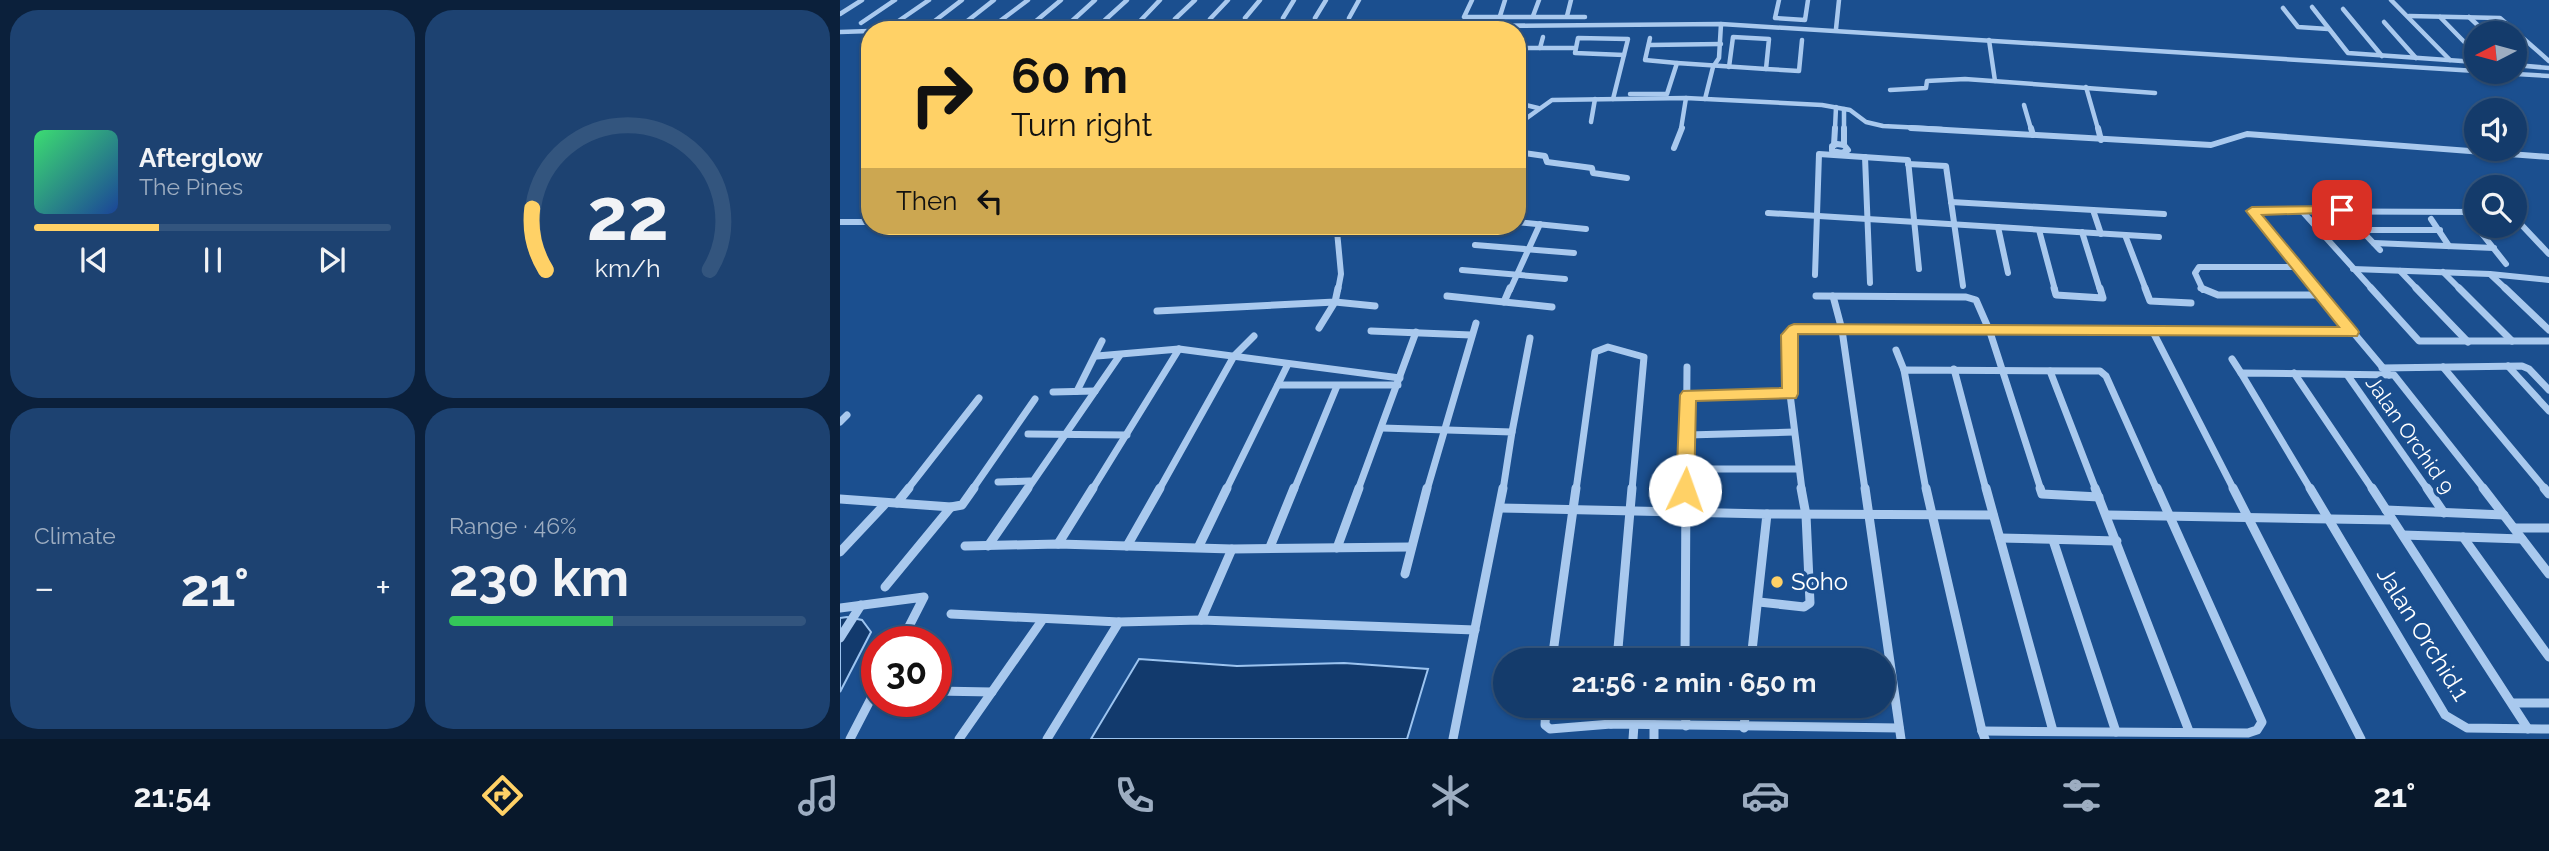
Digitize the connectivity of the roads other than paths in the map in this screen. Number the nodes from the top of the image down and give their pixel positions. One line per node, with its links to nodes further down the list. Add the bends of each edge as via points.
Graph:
1 (862, 0): 28 (street)
2 (895, 0): 44 (street)
3 (929, 0): 45 (street)
4 (962, 0): 46 (street)
5 (994, 0): 47 (street)
6 (1028, 0): 48 (street)
7 (1061, 0): 49 (street)
8 (1095, 0): 50 (street)
9 (1127, 0): 42 (street)
10 (1160, 0): 43 (street)
11 (1195, 0): 40 (street)
12 (1228, 0): 41 (street)
13 (1260, 0): 36 (street)
14 (1294, 0): 37 (street)
15 (1326, 0): 38 (street)
16 (1360, 0): 39 (street)
17 (1472, 0): 29 (street, via 1465,17)
18 (1505, 0): 29 (street)
19 (1539, 0): 30 (street)
20 (1571, 0): 31 (street)
21 (1779, 0): 22 (street, via 1775,18 1805,20)
22 (1808, 0)
23 (1839, 0): 56 (street)
24 (2390, 0): 32 (street)
25 (2312, 7): 57 (street)
26 (2283, 8): 57 (street, via 2298,27)
27 (2343, 9): 70 (street)
28 (840, 14)
29 (1500, 16): 30 (street)
30 (1533, 16): 31 (street)
31 (1567, 16): 33 (street)
32 (2409, 16): 34 (street); 72 (street)
33 (1585, 17)
34 (2440, 17): 35 (street); 64 (street)
35 (2469, 17): 51 (street); 73 (street, via 2500,18)
36 (1245, 18)
37 (1283, 18)
38 (1315, 18)
39 (1349, 18)
40 (1175, 19)
41 (1210, 19)
42 (1105, 20)
43 (1141, 20)
44 (864, 21)
45 (898, 21)
46 (935, 21)
47 (966, 21)
48 (1000, 21)
49 (1036, 21)
50 (1072, 21)
51 (2473, 21)
52 (2384, 22): 71 (street)
53 (1721, 23): 54 (street); 56 (street); 65 (street)
54 (1629, 26): 55 (street); 61 (street)
55 (1526, 27)
56 (1836, 29): 63 (street)
57 (2328, 29): 70 (street, via 2347,53)
58 (861, 31): 59 (street)
59 (840, 32)
60 (1543, 37): 67 (street)
61 (1628, 39): 68 (street, via 1578,38); 69 (street)
62 (1802, 40): 80 (street, via 1799,71)
63 (1990, 42): 81 (street); 84 (street)
64 (2464, 42)
65 (1721, 44): 75 (street, via 1650,42 1646,60); 77 (street, via 1720,58)
66 (1526, 48): 67 (street)
67 (1540, 48): 68 (street)
68 (1574, 48): 69 (street, via 1575,53)
69 (1624, 55): 93 (street)
70 (2382, 56): 71 (street)
71 (2416, 58): 72 (street)
72 (2451, 61): 74 (street)
73 (2549, 61)
74 (2464, 62)
75 (1677, 63): 77 (street); 89 (street)
76 (2527, 65): 79 (street)
77 (1713, 67): 78 (street); 90 (street)
78 (1729, 67): 80 (street); 80 (street, via 1733,37 1769,39)
79 (2549, 68)
80 (1766, 69)
81 (2464, 70)
82 (2527, 75): 83 (street)
83 (2549, 76)
84 (1995, 81): 85 (street); 86 (street, via 1926,81 1926,88)
85 (2086, 87): 87 (street); 102 (street)
86 (1890, 90)
87 (2155, 93)
88 (1630, 94): 89 (street)
89 (1667, 96): 90 (street); 91 (street); 93 (street)
90 (1706, 96): 91 (street); 96 (street)
91 (1686, 98): 104 (street, via 1684,122)
92 (1595, 99): 93 (street); 97 (street, via 1552,100); 100 (street)
93 (1613, 99)
94 (1526, 105): 97 (street)
95 (2024, 105): 101 (street)
96 (1836, 107): 98 (street); 105 (street)
97 (1538, 108): 99 (street)
98 (1844, 109): 101 (street, via 1873,125); 103 (street)
99 (1526, 118)
100 (1591, 122)
101 (2033, 135): 102 (street)
102 (2101, 139): 109 (street, via 2211,145 2247,134)
103 (1844, 145): 105 (street); 107 (street)
104 (1674, 148)
105 (1831, 150): 107 (street); 119 (street, via 1819,154)
106 (1526, 153): 111 (street, via 1545,156 1547,162 1592,168 1592,173)
107 (1846, 154): 108 (street)
108 (1865, 157): 110 (street, via 1908,159); 120 (street)
109 (2549, 157)
110 (1908, 164): 112 (street, via 1946,166); 124 (street)
111 (1628, 178)
112 (1951, 202): 113 (street); 127 (street)
113 (2093, 210): 118 (street); 135 (street)
114 (2301, 210): 115 (street); 149 (street, via 2253,212); 151 (street)
115 (2342, 210): 116 (street); 131 (street)
116 (2464, 211)
117 (1768, 213): 119 (street)
118 (2164, 214)
119 (1817, 216): 120 (street); 158 (street)
120 (1867, 219): 124 (street); 161 (street)
121 (2431, 219): 132 (street)
122 (840, 222): 123 (street)
123 (861, 222)
124 (1914, 222): 127 (street); 150 (street)
125 (1526, 223): 126 (street)
126 (1540, 224): 129 (street); 144 (street)
127 (1954, 224): 128 (street); 162 (street)
128 (1998, 227): 130 (street); 155 (street)
129 (1586, 229)
130 (2039, 230): 134 (street); 134 (street, via 2056,295 2103,298)
131 (2361, 230): 132 (street); 140 (street)
132 (2441, 230): 142 (street)
133 (2527, 231): 147 (street)
134 (2082, 232): 135 (street)
135 (2101, 234): 137 (street)
136 (1338, 235): 167 (street, via 1341,274)
137 (2125, 235): 138 (street); 169 (street, via 2150,301)
138 (2159, 237)
139 (2486, 238): 143 (street)
140 (2374, 243): 142 (street); 145 (street)
141 (1475, 245): 144 (street)
142 (2449, 246): 143 (street)
143 (2494, 248): 148 (street)
144 (1529, 249): 146 (street); 157 (street)
145 (2380, 250)
146 (1574, 253)
147 (2549, 254)
148 (2506, 264)
149 (2298, 267): 163 (street); 163 (street, via 2207,266 2195,273 2201,289 2218,295)
150 (1919, 269)
151 (2353, 269): 153 (street); 188 (street, via 2415,338)
152 (1462, 270): 157 (street)
153 (2399, 270): 154 (street); 188 (street)
154 (2443, 272): 156 (street); 186 (street)
155 (2008, 273)
156 (2490, 274): 160 (street); 177 (street)
157 (1517, 275): 159 (street); 168 (street)
158 (1815, 275)
159 (1565, 279)
160 (2547, 281)
161 (1870, 283)
162 (1963, 286)
163 (2322, 295): 181 (street)
164 (1447, 296): 168 (street)
165 (1816, 296): 166 (street)
166 (1833, 296): 175 (street); 180 (street, via 1972,298 1979,303)
167 (1335, 302): 170 (street); 172 (street); 174 (street)
168 (1504, 302): 171 (street)
169 (2191, 303)
170 (1375, 306)
171 (1552, 307)
172 (1157, 311)
173 (1476, 323): 182 (street)
174 (1318, 328)
175 (1842, 330): 180 (street); 215 (street, via 1790,331); 247 (street)
176 (2152, 330): 180 (street); 181 (street); 254 (street)
177 (2549, 330)
178 (1371, 331): 179 (street)
179 (1416, 332): 182 (street); 208 (street)
180 (1990, 332): 202 (street)
181 (2351, 332): 199 (street)
182 (1471, 335): 223 (street)
183 (1254, 336): 193 (street)
184 (1530, 338): 224 (street)
185 (1102, 341): 192 (street)
186 (2512, 341): 187 (street); 188 (street)
187 (2549, 341)
188 (2468, 342)
189 (1179, 349): 191 (street); 193 (street); 228 (street)
190 (1896, 350): 201 (street)
191 (1120, 355): 192 (street); 213 (street)
192 (1097, 356): 212 (street)
193 (1234, 356): 195 (street); 267 (street)
194 (2232, 359): 204 (street, Jalan Orchid.1)
195 (1289, 364): 208 (street); 209 (street)
196 (2508, 366): 197 (street); 211 (street, via 2525,366); 219 (street)
197 (2443, 367): 199 (street); 234 (street)
198 (1687, 368): 216 (street)
199 (2382, 368): 206 (street)
200 (1954, 369): 201 (street); 202 (street); 250 (street)
201 (1904, 370): 249 (street)
202 (2000, 370): 203 (street); 235 (street, via 2042,494)
203 (2050, 371): 235 (street); 253 (street, via 2104,373)
204 (2241, 373): 205 (street); 255 (street, Jalan Orchid.1)
205 (2294, 373): 207 (street); 241 (street)
206 (2389, 375): 207 (street); 251 (street, via 2402,380)
207 (2348, 376): 245 (street, Jalan Orchid 9)
208 (1399, 382): 210 (street); 222 (street)
209 (1278, 385): 210 (street); 268 (street)
210 (1337, 386): 270 (street)
211 (2549, 390)
212 (1077, 391): 213 (street); 214 (street)
213 (1095, 391): 227 (street)
214 (1053, 392)
215 (1790, 394): 216 (street); 225 (street)
216 (1688, 395): 229 (street)
217 (979, 398): 238 (street)
218 (1035, 399): 239 (street, via 962,505)
219 (2549, 411)
220 (847, 415): 221 (street)
221 (840, 422)
222 (1382, 428): 223 (street); 272 (street)
223 (1444, 429): 224 (street); 271 (street)
224 (1512, 432): 240 (street)
225 (1794, 432): 229 (street); 231 (street)
226 (1028, 434): 227 (street)
227 (1067, 434): 228 (street); 232 (street)
228 (1127, 435): 265 (street)
229 (1688, 435): 230 (street)
230 (1686, 469): 231 (street); 244 (street)
231 (1798, 469): 248 (street)
232 (1030, 481): 233 (street); 266 (street)
233 (998, 482)
234 (2549, 494)
235 (2099, 497): 252 (street)
236 (840, 499): 237 (street)
237 (886, 503): 238 (street); 274 (street)
238 (897, 503): 239 (street)
239 (951, 507): 277 (street)
240 (1500, 508): 242 (street); 286 (street)
241 (2386, 510): 245 (street); 256 (street)
242 (1573, 511): 243 (street); 243 (street, via 1595,352 1608,347 1644,357); 288 (street)
243 (1630, 512): 244 (street); 289 (street)
244 (1685, 512): 246 (street); 290 (street)
245 (2444, 513): 251 (street)
246 (1767, 514): 248 (street); 278 (street)
247 (1868, 514): 248 (street); 249 (street); 292 (street)
248 (1806, 515): 278 (street, via 1811,603 1804,607)
249 (1931, 515): 250 (street); 314 (street)
250 (1993, 515): 261 (street)
251 (2504, 515): 257 (street)
252 (2108, 516): 253 (street); 264 (street)
253 (2168, 517): 254 (street); 312 (street, via 2262,722 2248,733)
254 (2250, 518): 255 (street); 323 (street)
255 (2330, 520): 256 (street); 309 (street, Jalan Orchid.1, via 2445,715 2467,728)
256 (2392, 520): 259 (street)
257 (2514, 528): 258 (street); 262 (street)
258 (2549, 528)
259 (2403, 535): 260 (street); 296 (street)
260 (2463, 537): 262 (street); 293 (street)
261 (2000, 538): 263 (street); 311 (street)
262 (2522, 539): 276 (street)
263 (2053, 540): 264 (street); 316 (street)
264 (2117, 541): 312 (street)
265 (1058, 544): 266 (street); 267 (street)
266 (988, 546): 269 (street)
267 (1127, 546): 268 (street)
268 (1199, 546): 273 (street)
269 (965, 547)
270 (1269, 547): 272 (street); 273 (street)
271 (1410, 547): 272 (street); 275 (street)
272 (1337, 548)
273 (1232, 549): 283 (street)
274 (840, 552)
275 (1405, 574)
276 (2549, 574)
277 (885, 587)
278 (1759, 602): 291 (street)
279 (861, 605): 280 (street); 285 (street, via 924,597); 287 (street)
280 (840, 608)
281 (951, 614): 282 (street)
282 (1043, 618): 284 (street); 295 (street)
283 (1201, 620): 284 (street); 286 (street)
284 (1119, 622): 319 (street)
285 (909, 626)
286 (1475, 630): 320 (street)
287 (840, 638)
288 (1554, 648)
289 (1618, 648)
290 (1685, 648)
291 (1753, 648)
292 (1884, 648)
293 (2549, 657)
294 (952, 691): 295 (street)
295 (992, 692): 318 (street)
296 (2512, 703): 297 (street); 309 (street)
297 (2549, 703)
298 (1895, 709): 313 (street)
299 (861, 717): 317 (street)
300 (1544, 718): 304 (street, via 1550,729)
301 (1612, 718): 304 (street)
302 (1686, 718): 307 (street)
303 (1745, 718): 308 (street)
304 (1611, 724): 305 (street)
305 (1634, 725): 306 (street); 321 (street)
306 (1654, 726): 307 (street); 322 (street)
307 (1686, 726): 308 (street)
308 (1744, 728): 313 (street)
309 (2528, 729): 310 (street, Jalan Orchid.1)
310 (2549, 729)
311 (2053, 731): 314 (street); 315 (street)
312 (2189, 731): 316 (street)
313 (1900, 734)
314 (1983, 735)
315 (2105, 735): 316 (street)
316 (2123, 735)
317 (849, 739)
318 (959, 739)
319 (1047, 739)
320 (1453, 739)
321 (1633, 739)
322 (1654, 739)
323 (2361, 739)

